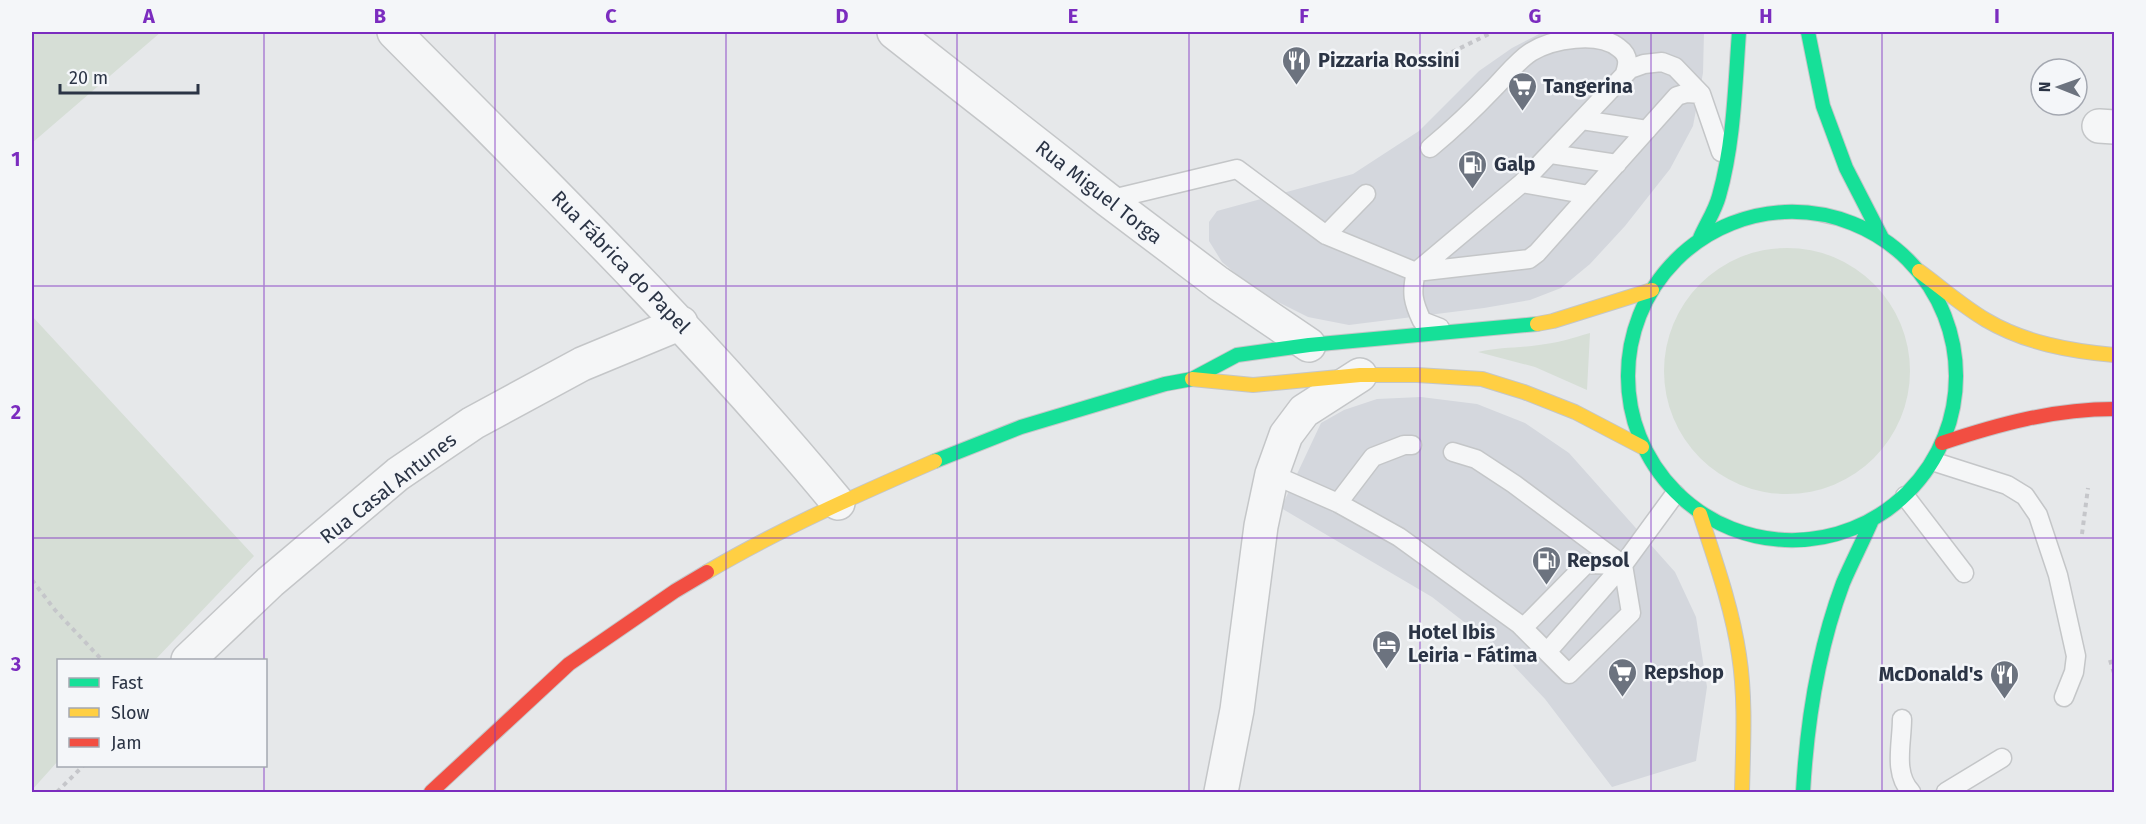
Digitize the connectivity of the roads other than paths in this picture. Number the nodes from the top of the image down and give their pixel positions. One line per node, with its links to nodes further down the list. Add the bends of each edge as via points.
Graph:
1 (394, 32): 23 (street, Rua Fábrica do Papel)
2 (894, 32): 16 (street, Rua Miguel Torga)
3 (1739, 32): 12 (main road)
4 (1808, 32): 19 (main road, via 1823,106 1846,168)
5 (1624, 76): 6 (lane, via 1630,69 1662,62 1675,67); 7 (lane); 9 (lane, via 1626,54 1611,43 1586,38 1546,44 1529,53)
6 (1701, 94): 8 (lane, via 1677,96); 12 (lane)
7 (1582, 120): 8 (lane); 10 (lane)
8 (1647, 130): 11 (lane)
9 (1430, 148)
10 (1551, 154): 11 (lane); 13 (lane)
11 (1617, 164): 15 (lane)
12 (1726, 168): 18 (main road, via 1718,199)
13 (1522, 183): 15 (lane); 21 (lane)
14 (1366, 194): 17 (lane)
15 (1589, 195): 21 (lane, via 1529,259)
16 (1108, 200): 17 (lane, via 1237,169); 25 (street, Rua Miguel Torga, via 1218,284)
17 (1326, 235): 21 (lane)
18 (1700, 238): 19 (main road, via 1744,218 1792,210 1839,218); 22 (main road)
19 (1882, 238): 20 (main road)
20 (1919, 271): 26 (main road, via 1986,320 2032,341); 30 (main road, via 1942,310 1954,354 1954,399)
21 (1416, 272): 24 (lane, via 1414,303 1422,321)
22 (1652, 290): 24 (main road, via 1553,321); 32 (main road, via 1637,318 1627,366 1631,414)
23 (681, 323): 38 (street, Rua Fábrica do Papel); 46 (street, Rua Casal Antunes, via 582,364 473,423 398,474 270,582)
24 (1453, 333): 25 (main road)
25 (1309, 345): 28 (main road, via 1237,355)
26 (2115, 355)
27 (1360, 375): 28 (main road, via 1253,385); 32 (main road, via 1482,379 1575,412); 35 (street, via 1304,411 1286,435)
28 (1192, 379): 38 (main road, via 1021,427)
29 (2115, 409): 30 (main road, via 2034,414)
30 (1942, 443): 34 (main road)
31 (1412, 445): 39 (lane, via 1373,457)
32 (1642, 447): 36 (main road)
33 (1453, 452): 42 (lane, via 1476,459 1514,484)
34 (1935, 462): 37 (main road); 47 (lane, via 2007,484 2025,496 2038,515 2058,575 2076,656)
35 (1272, 474): 39 (lane); 51 (street)
36 (1675, 494): 40 (main road); 42 (lane)
37 (1905, 496): 41 (main road); 43 (lane)
38 (838, 503): 50 (main road, via 750,547 675,591 569,664)
39 (1338, 503): 44 (lane, via 1399,537)
40 (1700, 514): 41 (main road, via 1728,529 1777,540 1826,538); 52 (main road, via 1727,598 1739,655)
41 (1872, 520): 53 (main road, via 1844,584 1821,660 1811,709)
42 (1623, 565): 44 (lane, via 1586,564); 45 (lane); 45 (lane, via 1631,613 1569,674)
43 (1964, 573)
44 (1523, 628): 45 (lane)
45 (1547, 652)
46 (189, 659)
47 (2064, 697)
48 (1902, 719): 54 (lane, via 1899,763 1903,783)
49 (2002, 758): 55 (lane)
50 (431, 792)
51 (1221, 792)
52 (1742, 792)
53 (1803, 792)
54 (1911, 792)
55 (1946, 792)

